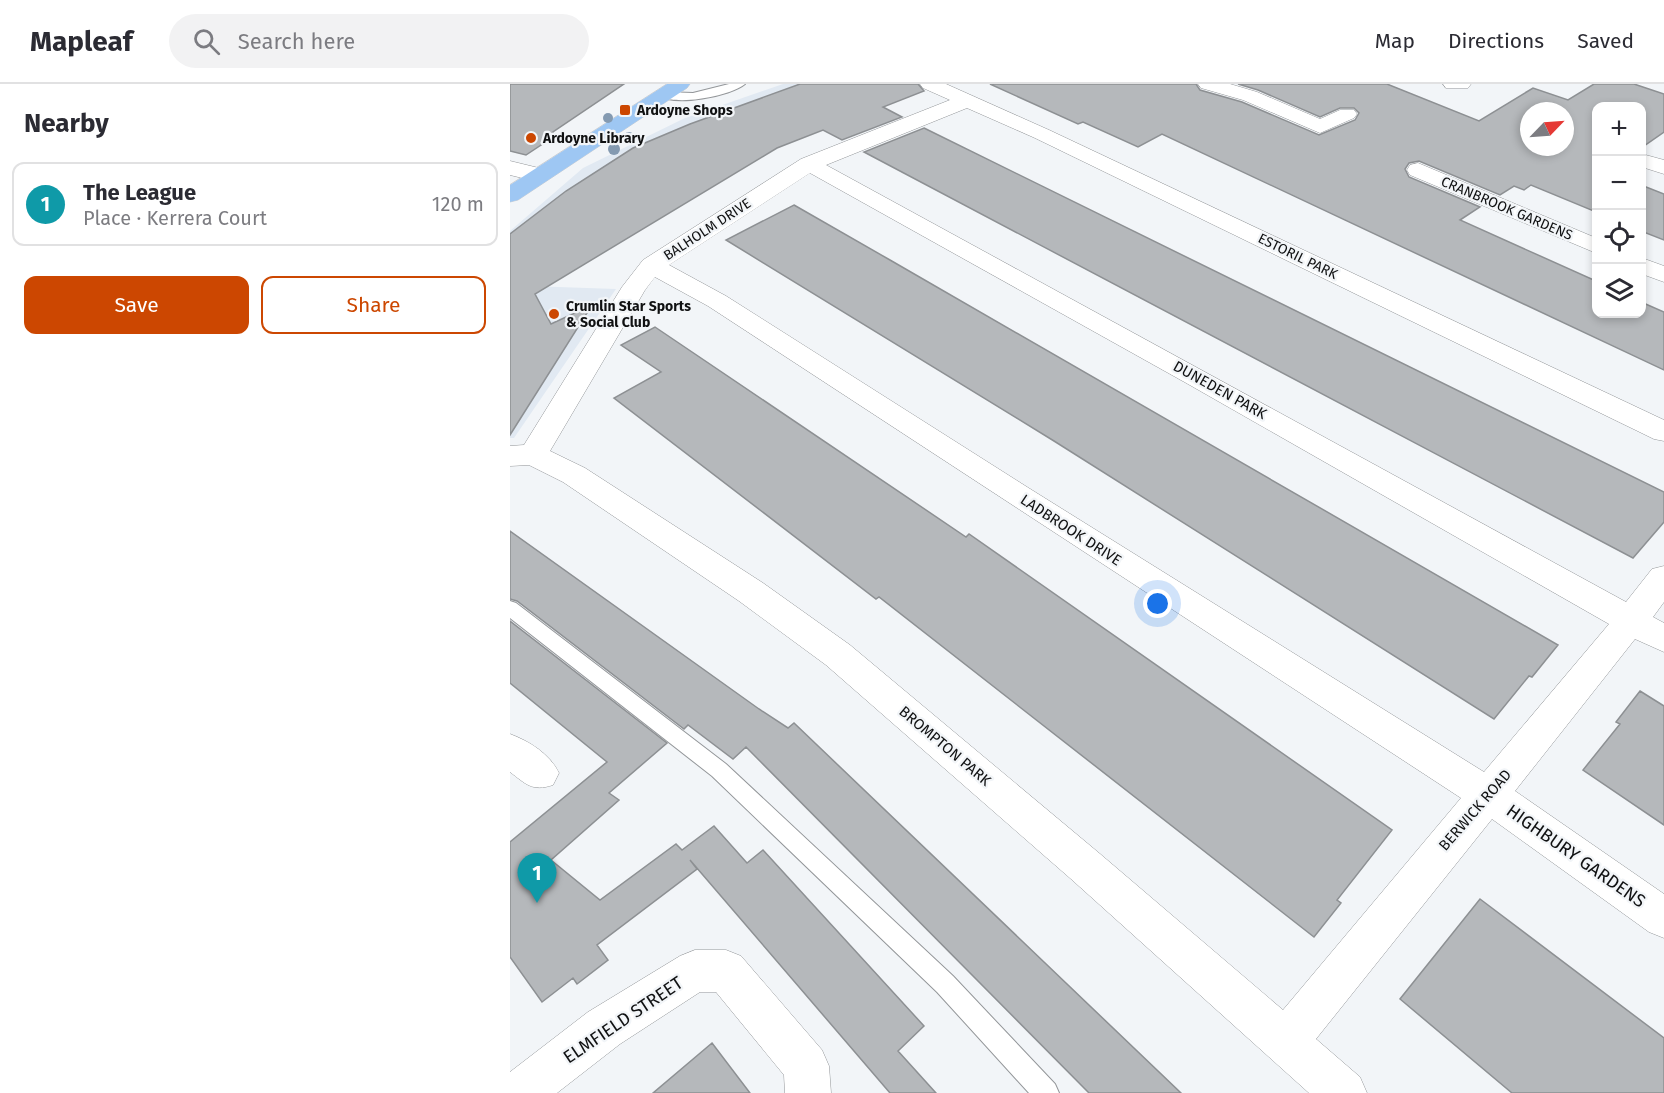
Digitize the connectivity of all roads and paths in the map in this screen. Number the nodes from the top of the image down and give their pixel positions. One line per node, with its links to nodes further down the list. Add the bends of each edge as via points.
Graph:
1 (740, 84): 6 (lane, via 679,98)
2 (930, 84): 7 (street, ESTORIL PARK)
3 (1208, 84): 8 (street, via 1250,96 1320,127)
4 (1453, 84): 5 (street)
5 (1461, 84)
6 (672, 89): 14 (highway)
7 (966, 101): 10 (street, BALHOLM DRIVE); 20 (street, ESTORIL PARK)
8 (1347, 114)
9 (1646, 162): 11 (street)
10 (809, 164): 17 (street, BALHOLM DRIVE); 24 (street, DUNEDEN PARK)
11 (1664, 167)
12 (510, 168): 14 (street)
13 (1418, 170): 16 (street, CRANBROOK GARDENS)
14 (539, 175): 15 (highway)
15 (510, 195)
16 (1592, 244)
17 (652, 265): 21 (street, BALHOLM DRIVE); 28 (street, LADBROOK DRIVE, via 717,301)
18 (1646, 268): 19 (street)
19 (1664, 275)
20 (1664, 432)
21 (521, 455): 30 (street, BROMPTON PARK, via 574,475 751,592 838,655)
22 (1664, 578): 24 (street, BERWICK ROAD)
23 (510, 608): 33 (lane, via 719,770 945,984)
24 (1630, 619): 25 (street, DUNEDEN PARK); 28 (street, BERWICK ROAD)
25 (1664, 639)
26 (510, 750): 27 (street)
27 (540, 773)
28 (1488, 796): 29 (street, HIGHBURY GARDENS); 30 (street, BERWICK ROAD)
29 (1664, 918)
30 (1286, 1041): 34 (street, BROMPTON PARK)
31 (520, 1093): 32 (street, ELMFIELD STREET, via 604,1028 695,971 726,970 806,1066)
32 (808, 1093)
33 (1046, 1093)
34 (1344, 1093)

